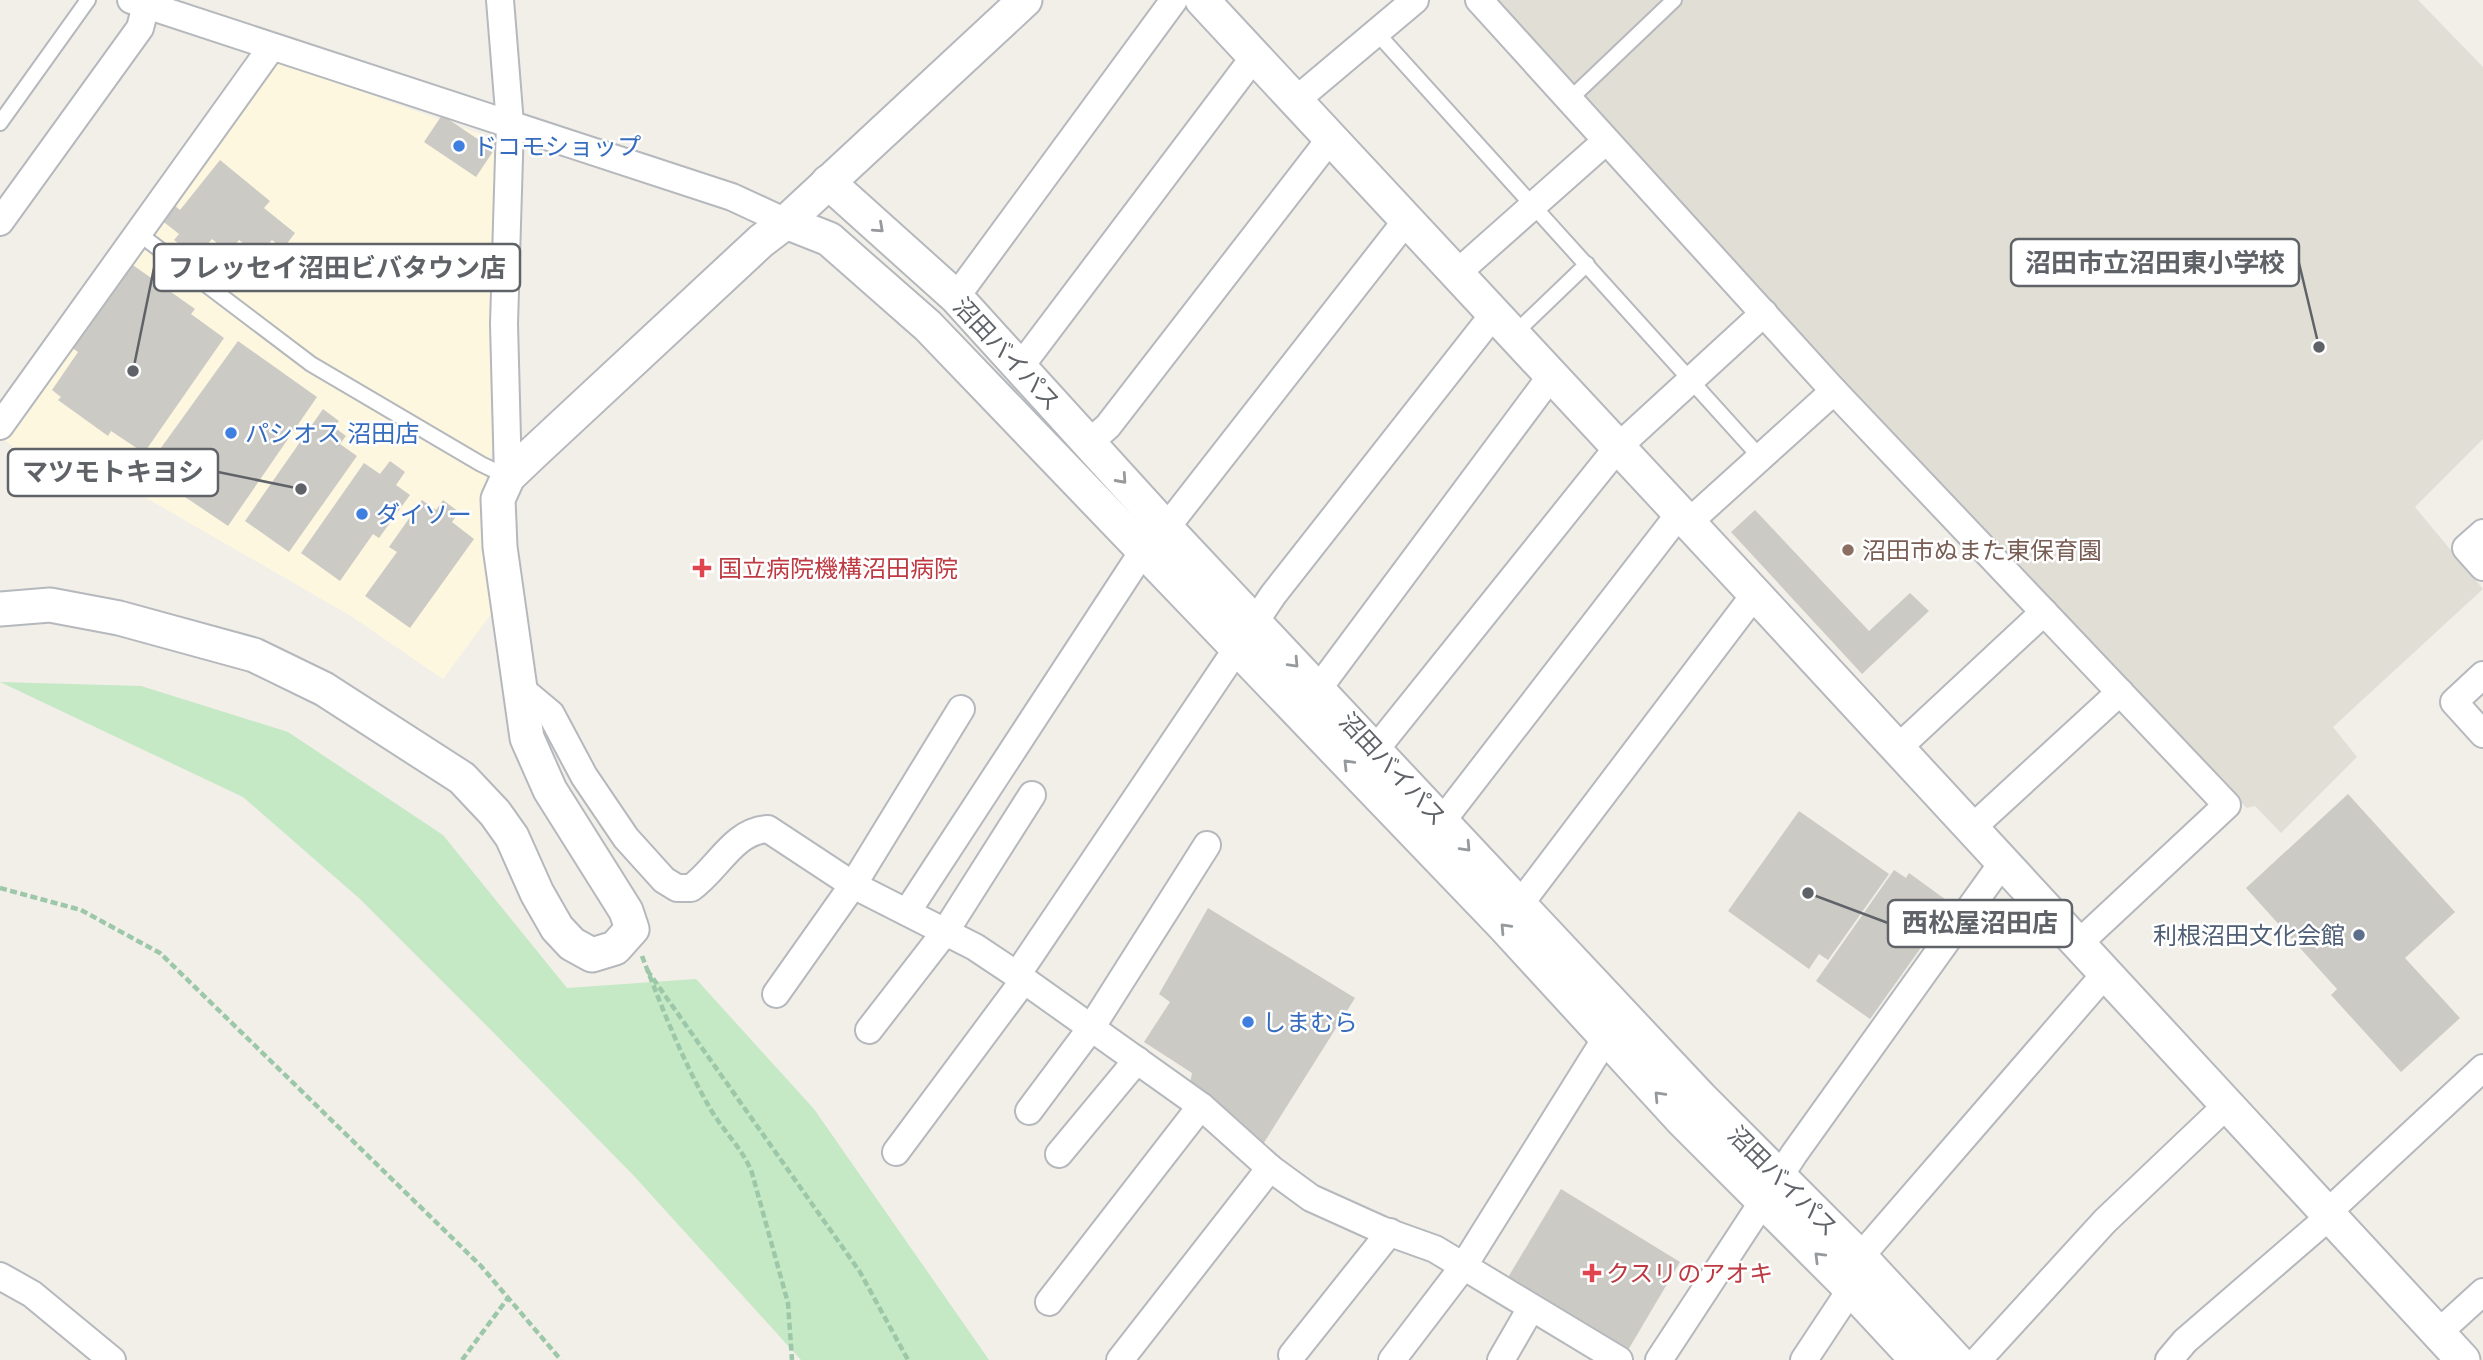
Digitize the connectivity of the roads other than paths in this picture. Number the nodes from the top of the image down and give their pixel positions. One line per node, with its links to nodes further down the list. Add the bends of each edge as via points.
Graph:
1 (88, 0): 15 (lane)
2 (500, 0): 16 (street)
3 (1025, 0): 19 (street)
4 (1174, 0): 27 (street)
5 (1202, 0): 12 (street)
6 (1415, 0): 10 (street)
7 (1479, 0): 13 (street)
8 (1674, 0): 13 (lane)
9 (139, 3): 11 (street); 22 (street, via 140,27)
10 (1376, 32): 14 (street); 20 (lane)
11 (271, 48): 16 (street); 24 (street)
12 (1254, 57): 14 (street); 30 (street)
13 (1569, 100): 18 (street)
14 (1295, 101): 17 (street)
15 (0, 123)
16 (510, 124): 23 (street, via 732,197); 38 (street, via 504,324)
17 (1330, 139): 21 (street); 35 (street, via 1108,426)
18 (1606, 141): 20 (street); 28 (street)
19 (828, 182): 23 (street); 27 (street, 沼田バイパス, one-way to 27)
20 (1533, 206): 25 (lane); 26 (street)
21 (1406, 221): 26 (street); 41 (street)
22 (0, 222)
23 (786, 222): 38 (street); 41 (street, 沼田バイパス, via 829,239)
24 (138, 233): 34 (street); 38 (lane, via 311,364)
25 (1587, 264): 29 (lane); 32 (lane)
26 (1456, 275): 29 (street)
27 (956, 297): 30 (street, 沼田バイパス)
28 (1764, 313): 32 (street); 33 (street)
29 (1503, 325): 31 (street); 46 (street, via 1273,596)
30 (1020, 366): 35 (street, 沼田バイパス)
31 (1552, 376): 36 (street); 49 (street)
32 (1692, 379): 36 (street); 37 (lane)
33 (1834, 391): 37 (street); 45 (street)
34 (0, 426)
35 (1089, 443): 41 (street, 沼田バイパス, one-way to 41)
36 (1619, 447): 39 (street); 54 (street)
37 (1760, 457): 39 (street)
38 (508, 477): 48 (street, via 498,499 499,523)
39 (1684, 517): 43 (street); 56 (street)
40 (2483, 533): 42 (street, via 2466,548)
41 (1155, 539): 46 (street, 沼田バイパス); 62 (street)
42 (2483, 568)
43 (1755, 594): 53 (street); 61 (street)
44 (0, 609): 48 (street, via 50,605 118,618 254,655 324,690 463,778 513,838 557,928 572,944 592,955 615,948 632,929 626,911 550,790 527,738)
45 (2044, 612): 50 (street); 53 (street)
46 (1246, 635): 49 (street, 沼田バイパス, one-way to 49); 66 (street); 70 (street, 沼田バイパス, one-way to 46)
47 (2483, 675): 52 (street, via 2454,702)
48 (520, 688): 60 (street, via 551,714 625,838 677,888 691,888 738,840 753,830 768,829)
49 (1318, 689): 54 (street, 沼田バイパス)
50 (2120, 692): 57 (street); 64 (street, via 2227,805)
51 (961, 709): 60 (street)
52 (2483, 734)
53 (1898, 748): 57 (street)
54 (1375, 750): 56 (street, 沼田バイパス)
55 (1032, 795): 63 (street)
56 (1442, 821): 61 (street, 沼田バイパス, one-way to 61)
57 (1972, 828): 59 (street)
58 (1207, 845): 68 (street)
59 (2003, 862): 64 (street); 79 (street)
60 (853, 885): 62 (street); 67 (street)
61 (1520, 904): 79 (street, 沼田バイパス, via 1701,1098)
62 (907, 912): 63 (street)
63 (946, 932): 66 (street); 69 (street)
64 (2078, 944): 65 (street)
65 (2105, 974): 73 (street); 82 (street)
66 (1021, 978): 68 (street); 76 (street)
67 (776, 994)
68 (1091, 1028): 71 (street); 75 (street)
69 (870, 1030)
70 (1606, 1038): 79 (street, 沼田バイパス, one-way to 70, via 1683,1121); 83 (street)
71 (1137, 1060): 74 (street); 77 (street)
72 (2483, 1068): 80 (street)
73 (2227, 1105): 80 (street); 100 (street, via 2105,1221)
74 (1201, 1106): 78 (street); 87 (street)
75 (1029, 1111)
76 (896, 1152)
77 (1059, 1154)
78 (1270, 1168): 81 (street, via 1311,1198); 92 (street)
79 (1772, 1189): 82 (street, 沼田バイパス); 85 (street, 沼田バイパス, one-way to 79); 96 (street)
80 (2329, 1214): 89 (street); 101 (street)
81 (1390, 1232): 83 (street); 90 (street)
82 (1860, 1257): 99 (street, 沼田バイパス)
83 (1463, 1267): 88 (street); 93 (street)
84 (0, 1276): 91 (street, via 32,1294)
85 (1851, 1289): 97 (street); 98 (street, 沼田バイパス)
86 (2483, 1292): 89 (street)
87 (1049, 1302)
88 (1531, 1308): 94 (street); 95 (street)
89 (2438, 1333): 102 (street)
90 (1292, 1355)
91 (112, 1360)
92 (1120, 1360)
93 (1392, 1360)
94 (1501, 1360)
95 (1619, 1360)
96 (1660, 1360)
97 (1804, 1360)
98 (1917, 1360)
99 (1956, 1360)
100 (1978, 1360)
101 (2169, 1360)
102 (2463, 1360)

